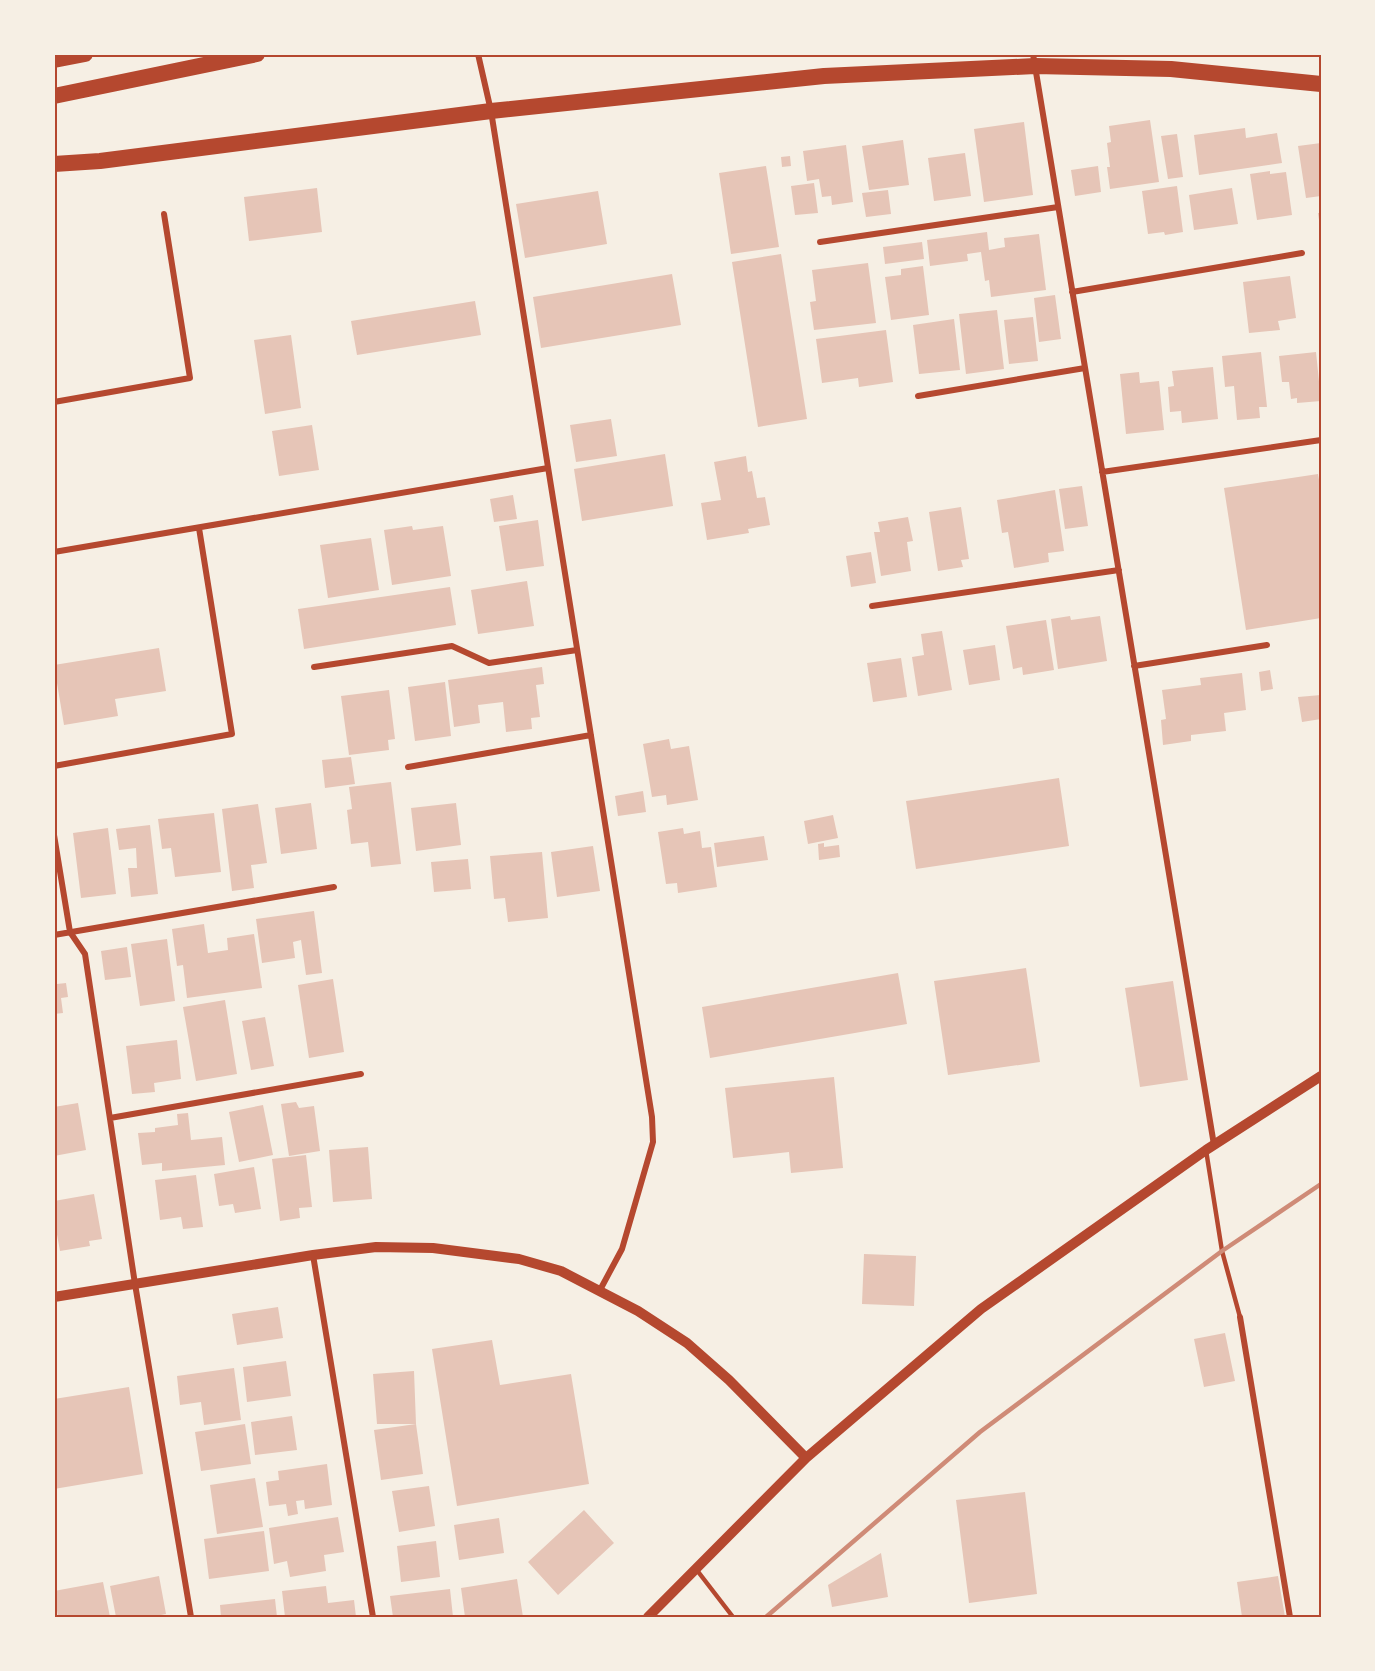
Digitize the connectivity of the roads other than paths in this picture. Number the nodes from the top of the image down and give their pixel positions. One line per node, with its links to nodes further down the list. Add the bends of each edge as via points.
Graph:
1 (85, 54): 4 (highway)
2 (257, 54): 7 (highway)
3 (478, 54): 8 (street)
4 (54, 60)
5 (1034, 60): 6 (highway); 8 (highway, via 824,76); 10 (street)
6 (1321, 84)
7 (54, 96)
8 (490, 111): 9 (highway); 19 (street)
9 (54, 164)
10 (1059, 207): 12 (street); 14 (street)
11 (164, 214): 17 (street, via 190,378)
12 (820, 242)
13 (1302, 253): 14 (street)
14 (1072, 292): 15 (street)
15 (1085, 368): 16 (street); 20 (street)
16 (918, 396)
17 (54, 402)
18 (1321, 440): 20 (street)
19 (548, 468): 21 (street); 26 (street)
20 (1102, 472): 23 (street)
21 (199, 528): 22 (street); 30 (street, via 232,734)
22 (54, 552)
23 (1119, 570): 24 (street); 27 (street)
24 (872, 606)
25 (1267, 645): 27 (street)
26 (577, 650): 28 (street, via 489,663 452,646); 29 (street)
27 (1134, 666): 39 (street)
28 (314, 667)
29 (591, 735): 31 (street); 42 (street, via 653,1143 622,1249)
30 (54, 766)
31 (408, 767)
32 (54, 835): 34 (street)
33 (334, 887): 34 (street)
34 (70, 932): 35 (street); 38 (street, via 85,954)
35 (54, 935)
36 (361, 1074): 38 (street)
37 (1321, 1076): 39 (street)
38 (110, 1118): 41 (street)
39 (1210, 1147): 44 (lane, via 1222,1251); 45 (street, via 981,1309)
40 (313, 1255): 41 (street); 42 (street, via 376,1247 468,1251 561,1271); 48 (street)
41 (135, 1284): 43 (street); 47 (street)
42 (600, 1290): 45 (street, via 687,1343)
43 (54, 1298)
44 (1240, 1317): 51 (street)
45 (807, 1458): 46 (street)
46 (696, 1569): 49 (street); 50 (lane)
47 (191, 1617)
48 (373, 1617)
49 (648, 1617)
50 (733, 1617)
51 (1290, 1617)

